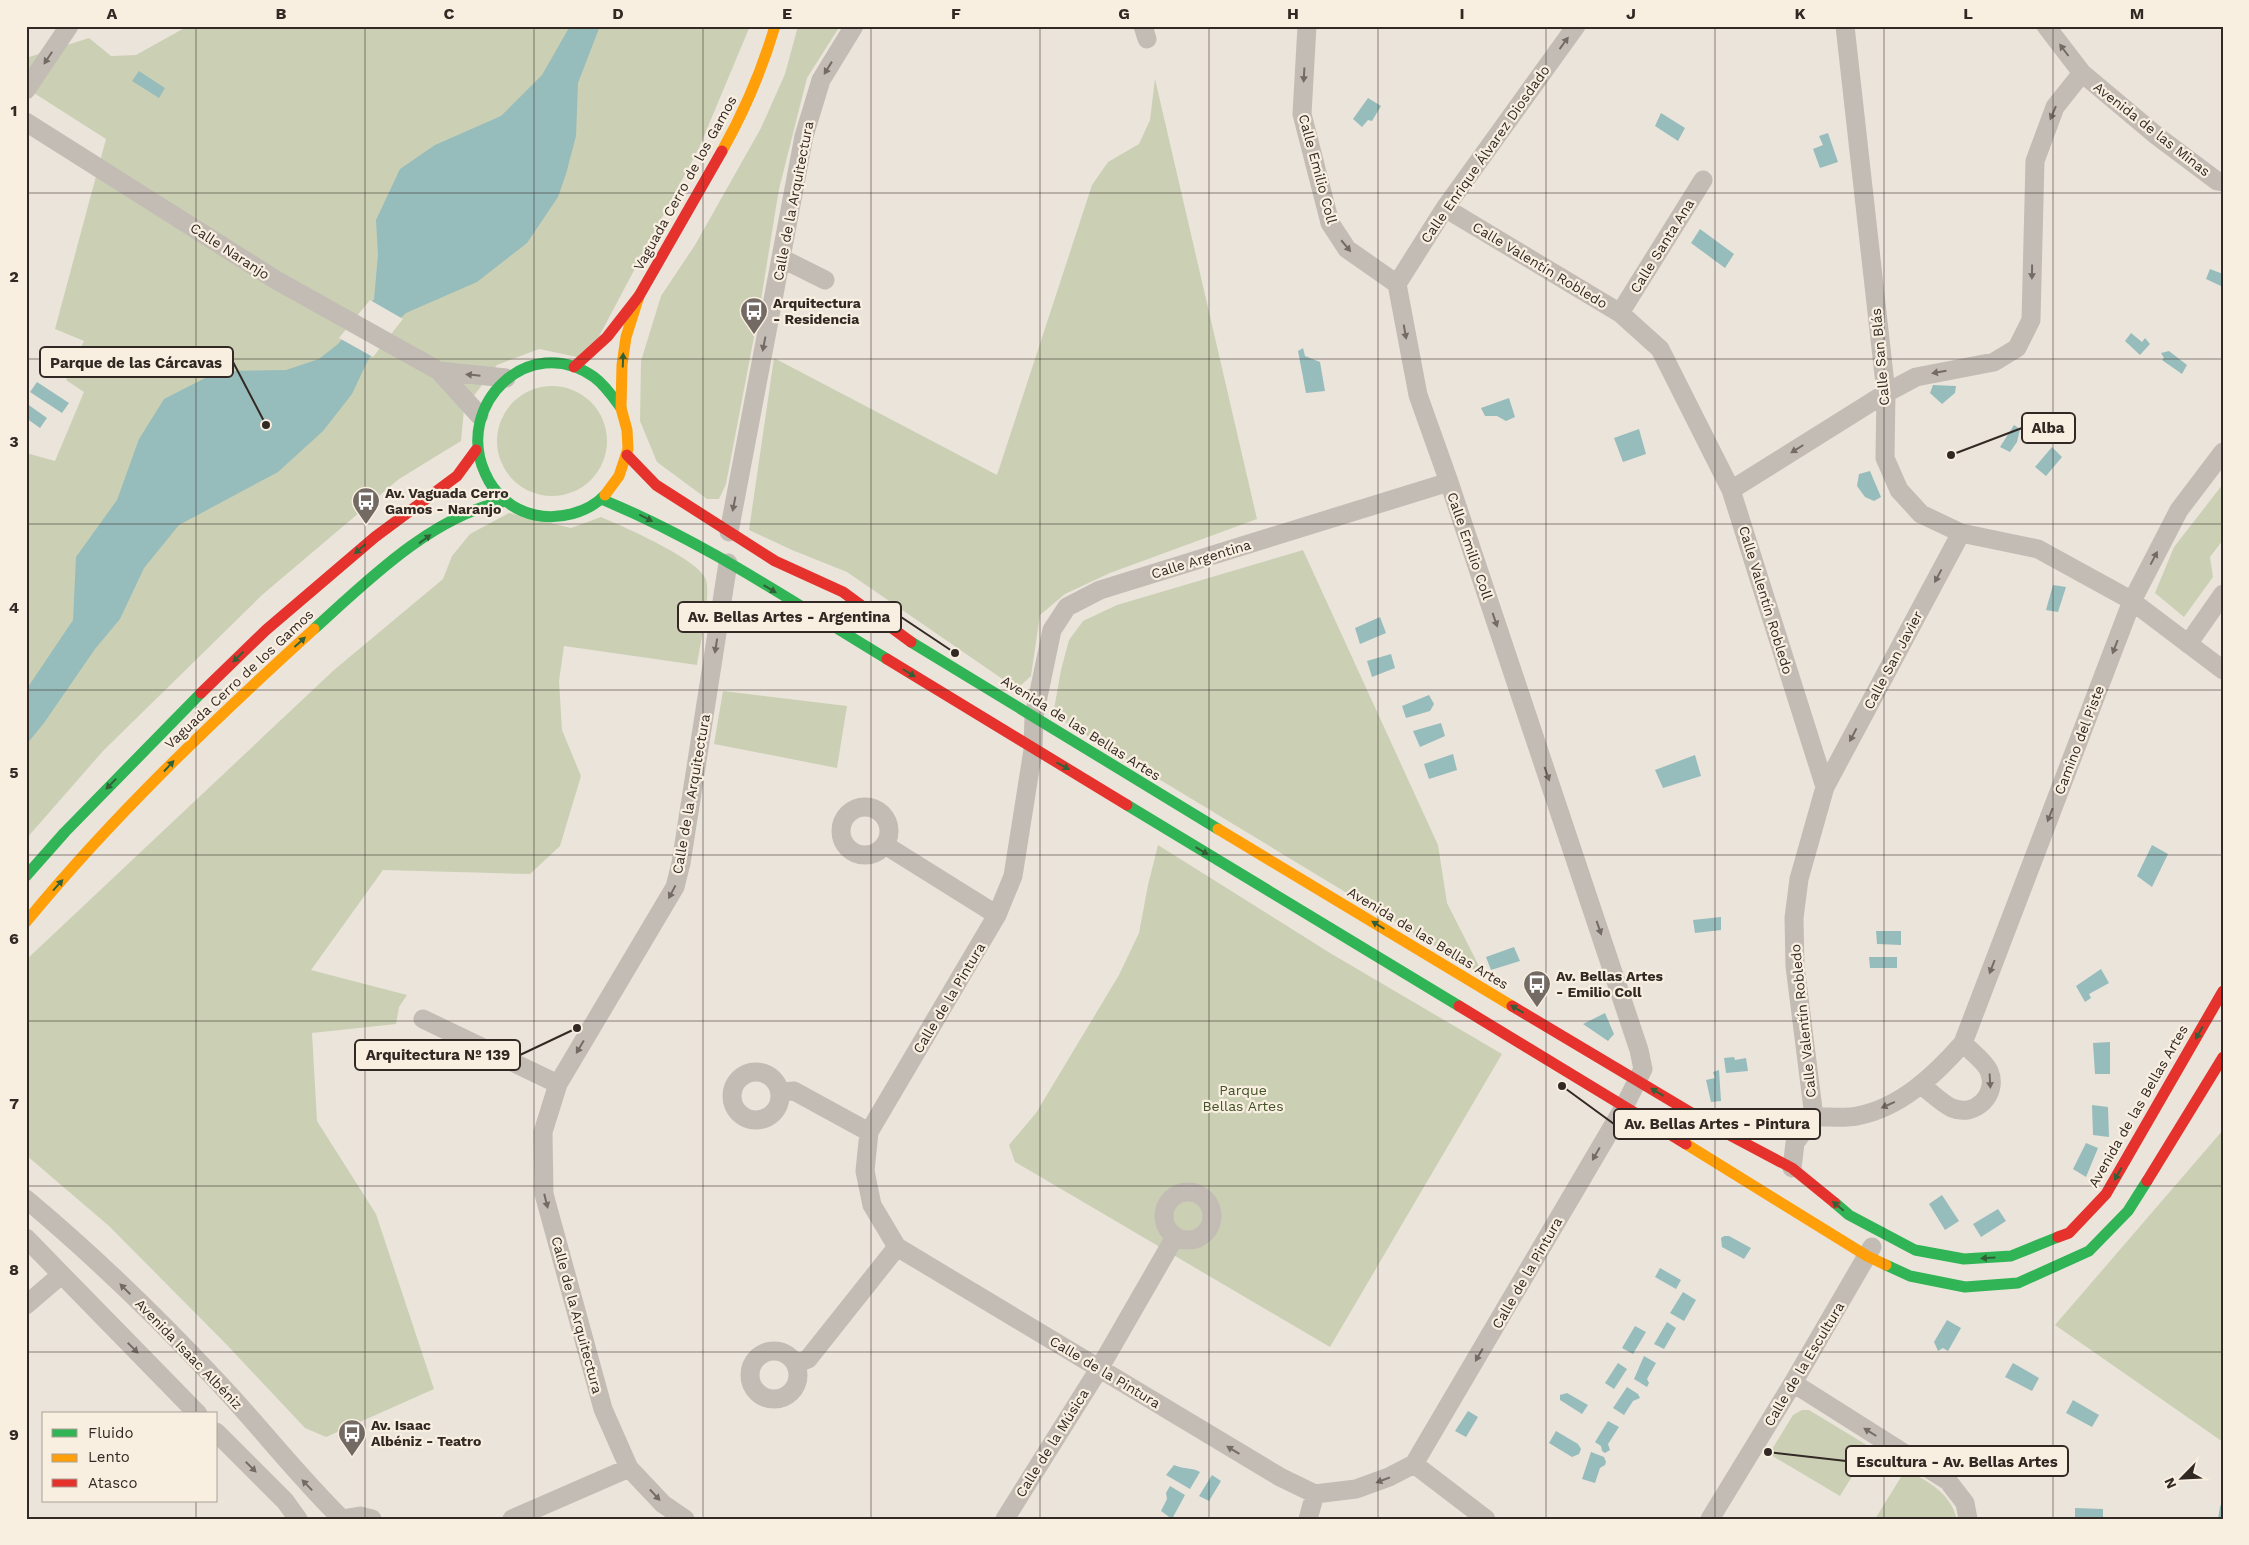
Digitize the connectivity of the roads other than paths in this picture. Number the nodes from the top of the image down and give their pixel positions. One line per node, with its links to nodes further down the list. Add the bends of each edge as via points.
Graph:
1 (70, 26): 9 (street, one-way to 9)
2 (775, 26): 17 (street, Vaguada Cerro de los Gamos, via 741,118)
3 (854, 26): 14 (street, Calle de la Arquitectura, one-way to 14, via 821,80 804,136)
4 (1306, 26): 16 (street, Calle Emilio Coll, one-way to 16, via 1302,114 1330,223 1347,249)
5 (1576, 26): 13 (street, Calle Enrique Álvarez Diosdado, one-way to 5)
6 (1845, 26): 22 (street, Calle San Blás)
7 (2046, 26): 8 (street, Avenida de las Minas, one-way to 7)
8 (2082, 73): 12 (street, Avenida de las Minas, via 2157,136 2217,181); 22 (street, one-way to 22, via 2055,107 2035,161 2031,320 2017,348 1994,362 1916,377)
9 (26, 90)
10 (26, 122): 20 (street, Calle Naranjo, via 276,280)
11 (1703, 180): 18 (street, Calle Santa Ana)
12 (2223, 182)
13 (1445, 208): 16 (street, Calle Enrique Álvarez Diosdado); 18 (street, Calle Valentín Robledo)
14 (781, 258): 15 (street); 32 (street, Calle de la Arquitectura, one-way to 32)
15 (825, 280)
16 (1397, 284): 28 (street, Calle Emilio Coll, one-way to 28, via 1418,395)
17 (639, 296): 19 (street, Vaguada Cerro de los Gamos, via 607,337); 23 (street, Vaguada Cerro de los Gamos, one-way to 17, via 623,349)
18 (1620, 313): 29 (street, Calle Valentín Robledo, via 1660,349)
19 (574, 367): 21 (street, Vaguada Cerro de los Gamos, via 547,364 526,368); 23 (street, Vaguada Cerro de los Gamos, via 608,388)
20 (440, 371): 21 (street, Calle Naranjo, one-way to 20); 24 (street, Calle Naranjo)
21 (506, 378): 24 (street, Vaguada Cerro de los Gamos, via 486,401)
22 (1886, 393): 29 (street, one-way to 29); 33 (street, Calle San Blás, via 1885,458 1899,490 1921,514)
23 (622, 408): 27 (street, Vaguada Cerro de los Gamos, via 628,431)
24 (479, 415): 25 (street, Vaguada Cerro de los Gamos)
25 (476, 450): 31 (street, Vaguada Cerro de los Gamos, via 481,469); 43 (street, Vaguada Cerro de los Gamos, one-way to 43, via 457,476 374,537 266,630 172,721)
26 (2223, 452): 36 (street, Camino del Piste, one-way to 26, via 2179,510)
27 (627, 455): 30 (street, Vaguada Cerro de los Gamos, via 618,480); 32 (street, Avenida de las Bellas Artes, via 656,485)
28 (1449, 482): 39 (street, Calle Argentina, via 1100,590 1067,607 1052,630); 50 (street, Calle Emilio Coll, one-way to 50, via 1639,1050 1643,1069)
29 (1732, 490): 41 (street, Calle Valentín Robledo)
30 (601, 499): 31 (street, Vaguada Cerro de los Gamos, via 584,510 557,516 523,511); 34 (street, one-way to 34, via 686,538)
31 (505, 501): 45 (street, Vaguada Cerro de los Gamos, one-way to 31, via 184,750 376,574 450,521 480,505)
32 (729, 532): 39 (street, Avenida de las Bellas Artes, via 775,561 843,592 906,639)
33 (1961, 533): 36 (street, Calle San Blás, via 2038,549); 41 (street, Calle San Javier, one-way to 41)
34 (728, 563): 40 (street, one-way to 40); 51 (street, Calle de la Arquitectura, one-way to 51, via 675,887)
35 (2223, 594): 37 (street)
36 (2132, 601): 37 (street, Calle San Blás); 48 (street, Camino del Piste, one-way to 48)
37 (2188, 644): 38 (street, Calle San Blás)
38 (2223, 670)
39 (1034, 716): 40 (street, Calle de la Pintura); 50 (street, Avenida de las Bellas Artes, one-way to 39)
40 (1033, 750): 44 (street, Calle de la Pintura, via 1013,876); 54 (street, one-way to 54)
41 (1825, 787): 55 (street, Calle Valentín Robledo, via 1799,879 1794,918 1795,966)
42 (885, 845): 44 (street)
43 (26, 876)
44 (998, 915): 57 (street, Calle de la Pintura)
45 (26, 922)
46 (2223, 991): 60 (street, Avenida de las Bellas Artes, one-way to 60, via 2106,1194 2069,1233 2011,1256 1964,1259 1916,1250)
47 (424, 1018): 51 (street)
48 (1963, 1043): 52 (street, Camino del Piste); 52 (street, one-way to 52, via 1989,1070 1991,1085 1986,1100 1979,1106 1961,1110 1952,1108)
49 (2223, 1057): 64 (street, via 2128,1211 2089,1250 2018,1283 1964,1287 1910,1276)
50 (1638, 1082): 54 (street, Calle de la Pintura); 56 (street, Avenida de las Bellas Artes, one-way to 50)
51 (558, 1084): 73 (street, Calle de la Arquitectura, one-way to 73, via 543,1132 544,1194 603,1409)
52 (1921, 1085): 55 (street, Camino del Piste, one-way to 55, via 1890,1105 1857,1116)
53 (780, 1092): 57 (street, via 794,1091)
54 (1624, 1106): 64 (street); 72 (street, Calle de la Pintura, one-way to 72)
55 (1814, 1117): 56 (street, Camino del Piste); 58 (street, via 1795,1143)
56 (1720, 1130): 58 (street, Avenida de las Bellas Artes)
57 (869, 1132): 63 (street, Calle de la Pintura, via 865,1171 872,1205)
58 (1792, 1168): 60 (street, Avenida de las Bellas Artes, one-way to 58, via 1849,1215)
59 (26, 1198): 76 (street, Avenida Isaac Albéniz, one-way to 59, via 306,1484 209,1372 85,1249)
60 (1879, 1232): 64 (street, Calle de la Escultura)
61 (1175, 1237): 68 (street, Calle de la Música)
62 (26, 1238): 65 (street)
63 (898, 1247): 67 (street, via 808,1359); 68 (street, Calle de la Pintura)
64 (1867, 1256): 69 (street, Calle de la Escultura)
65 (62, 1276): 66 (street); 70 (street, one-way to 70)
66 (26, 1305)
67 (796, 1364)
68 (1098, 1369): 74 (street, Calle de la Pintura, one-way to 68, via 1280,1478); 80 (street, Calle de la Música)
69 (1793, 1383): 83 (street, Calle de la Escultura); 84 (street, one-way to 69, via 1965,1503 1948,1481)
70 (196, 1412)
71 (218, 1434): 75 (street, one-way to 75)
72 (1414, 1464): 74 (street, one-way to 74, via 1389,1478 1356,1489); 82 (street)
73 (630, 1468): 78 (street); 79 (street, Calle de la Arquitectura, one-way to 79, via 663,1504)
74 (1315, 1494): 81 (street)
75 (298, 1519)
76 (342, 1519): 77 (street, via 360,1516)
77 (372, 1519)
78 (512, 1519)
79 (685, 1519)
80 (1005, 1519)
81 (1308, 1519)
82 (1486, 1519)
83 (1710, 1519)
84 (1968, 1519)

